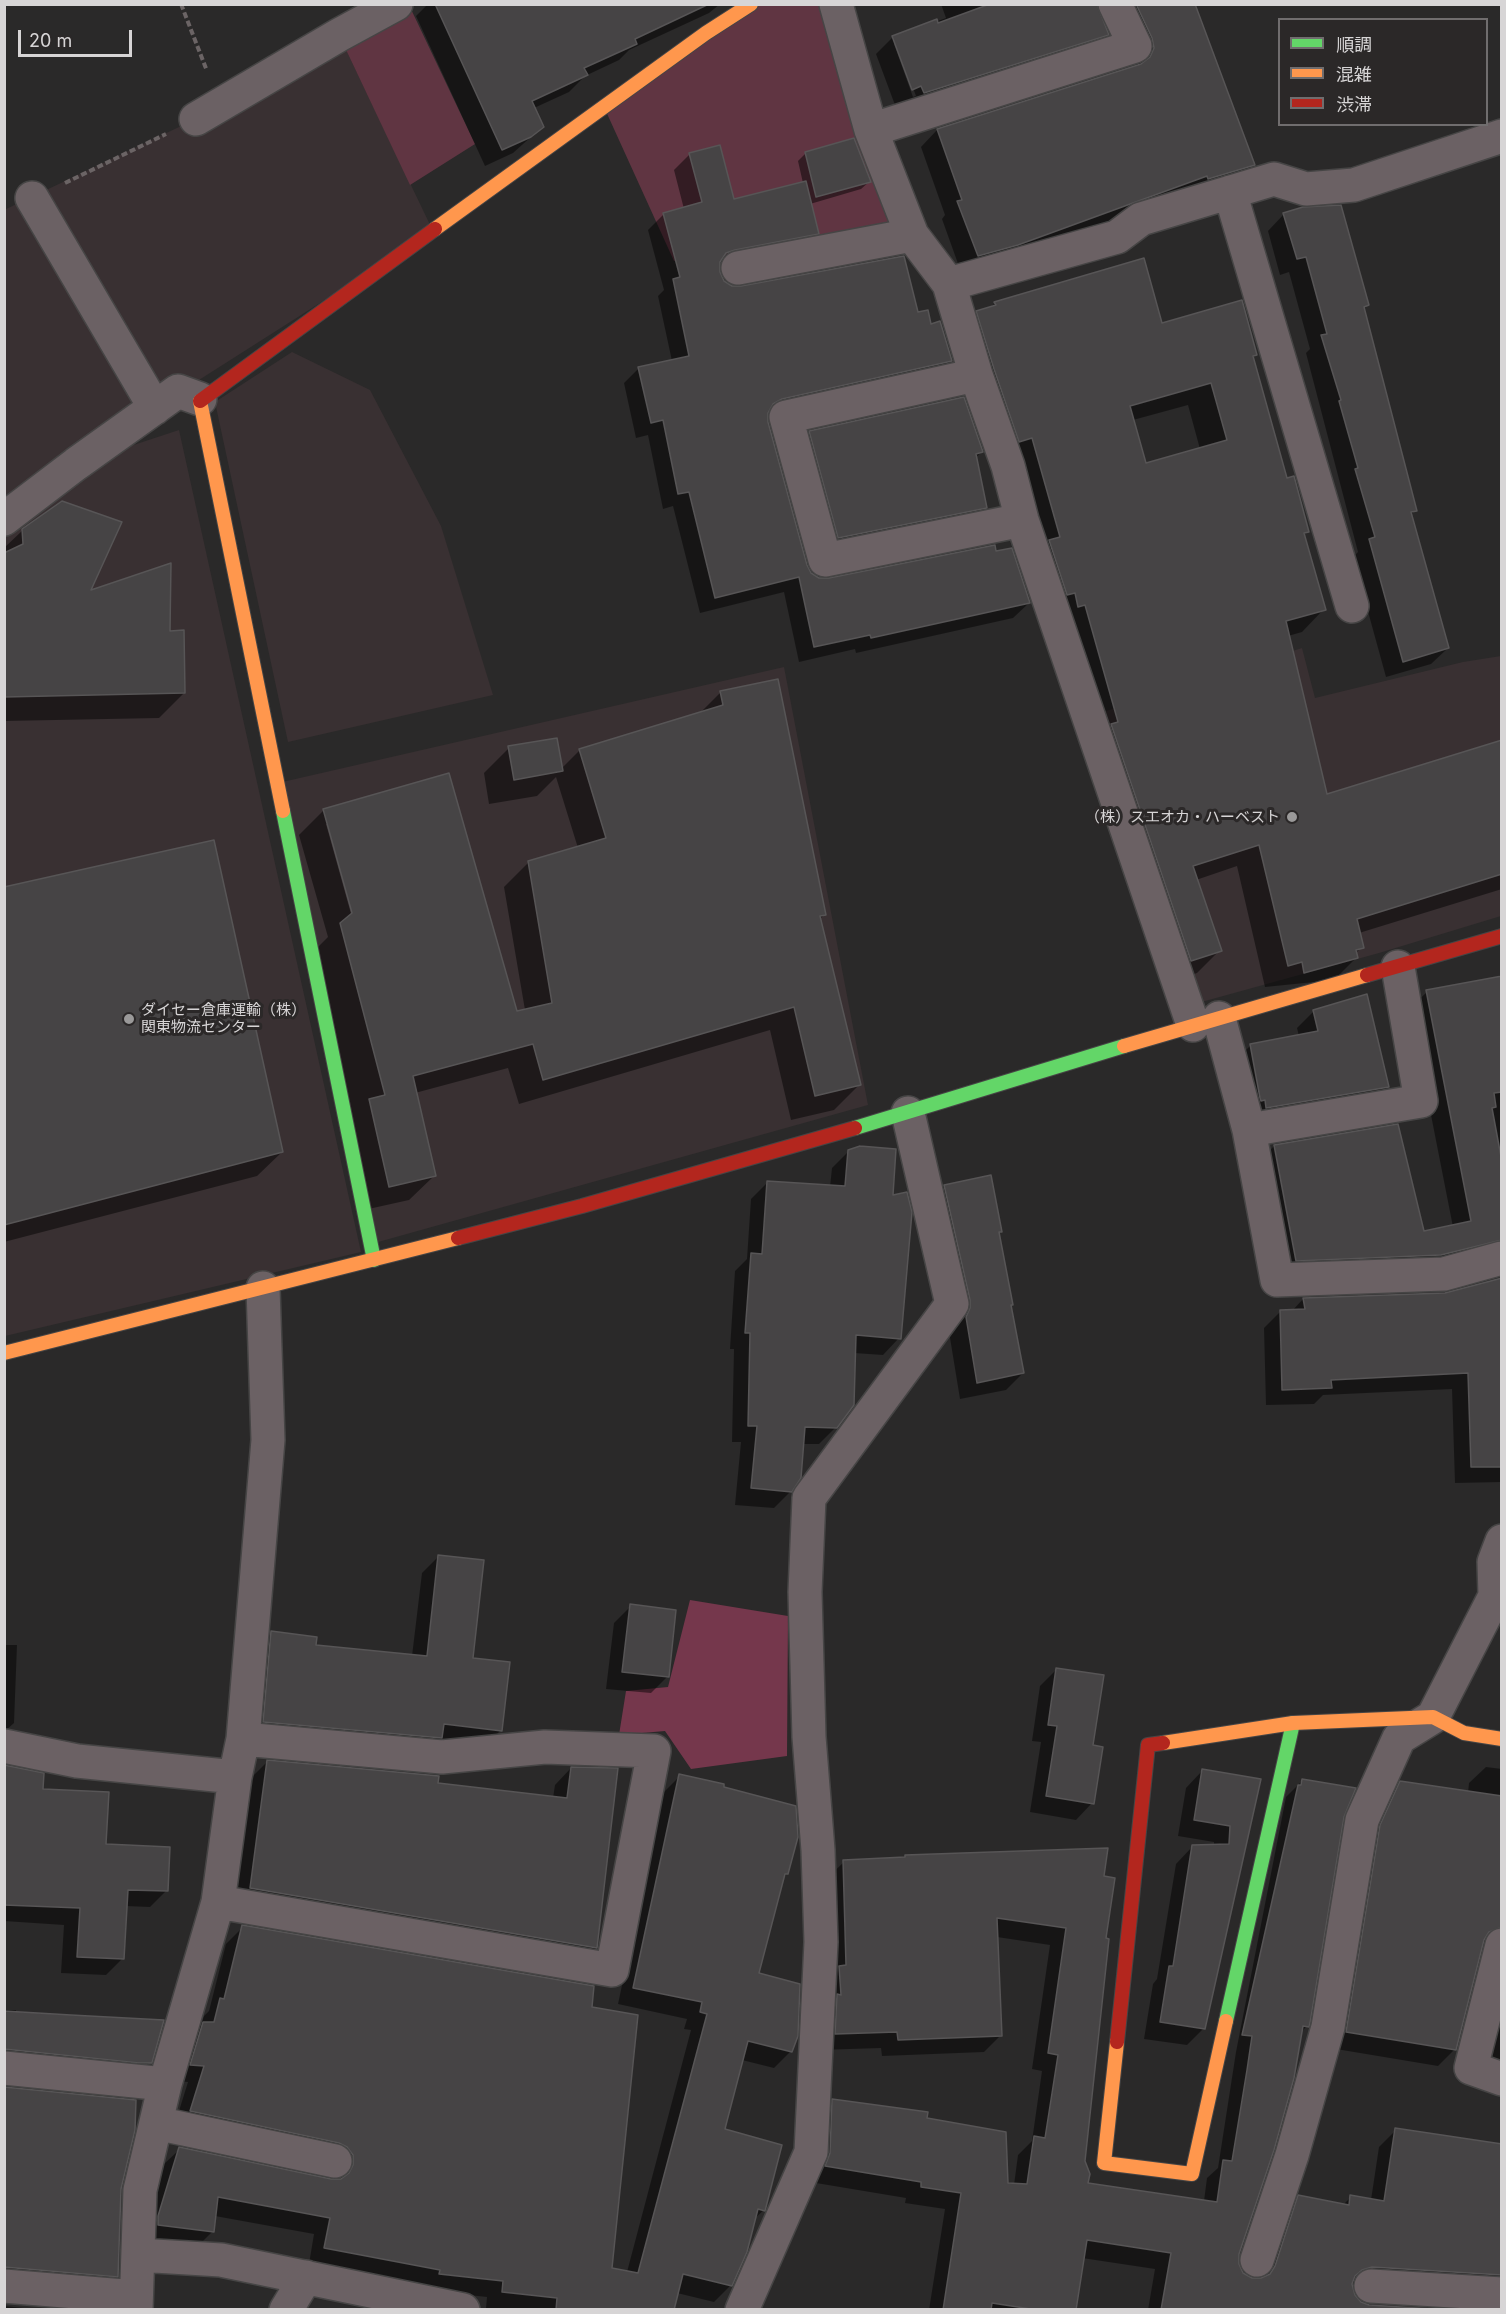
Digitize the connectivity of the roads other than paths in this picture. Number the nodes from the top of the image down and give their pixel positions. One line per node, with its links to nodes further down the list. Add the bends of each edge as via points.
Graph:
1 (396, 4): 5 (street)
2 (751, 4): 14 (street)
3 (836, 4): 6 (street)
4 (1115, 4): 6 (street, via 1135,46)
5 (208, 112)
6 (871, 130): 10 (street)
7 (1502, 136): 8 (street, via 1354,184 1306,189 1274,179)
8 (1230, 192): 12 (street, via 1141,219 1118,237); 18 (street)
9 (32, 198): 15 (street)
10 (912, 235): 11 (street); 12 (street)
11 (738, 268)
12 (949, 284): 13 (street)
13 (976, 375): 17 (street); 17 (street, via 786,417 825,560)
14 (200, 399): 15 (street, via 178,392); 25 (street)
15 (155, 408): 16 (street)
16 (4, 519)
17 (1022, 520): 21 (street)
18 (1352, 606)
19 (1502, 936): 20 (street)
20 (1398, 967): 21 (street); 23 (street, via 1421,1101)
21 (1206, 1021): 22 (street); 23 (street)
22 (908, 1113): 25 (street, via 582,1206); 52 (street, via 952,1304 809,1498 805,1592 821,1942 811,2152)
23 (1249, 1130): 24 (street, via 1277,1281 1444,1274)
24 (1502, 1258)
25 (374, 1260): 26 (street)
26 (264, 1288): 27 (street); 32 (street, via 268,1440)
27 (4, 1353)
28 (1502, 1541): 29 (street, via 1494,1562)
29 (1498, 1596): 30 (street)
30 (1433, 1716): 31 (street); 33 (street, via 1464,1732); 44 (street, via 1399,1738 1362,1820 1328,2028 1292,2156)
31 (1293, 1723): 31 (street, via 1148,1745 1104,2163 1192,2174)
32 (243, 1739): 35 (street); 36 (street, via 442,1757 544,1747 654,1751 612,1970)
33 (1502, 1739)
34 (4, 1746): 35 (street, via 77,1761)
35 (235, 1777): 36 (street)
36 (218, 1902): 40 (street)
37 (1502, 1945): 39 (street, via 1471,2068)
38 (4, 2068): 40 (street)
39 (1502, 2079)
40 (165, 2084): 41 (street)
41 (156, 2123): 42 (street); 43 (street, via 140,2190)
42 (335, 2161)
43 (138, 2255): 45 (street, via 221,2260); 49 (street)
44 (1257, 2260)
45 (306, 2277): 50 (street); 51 (street)
46 (4, 2286): 49 (street)
47 (1371, 2286): 48 (street)
48 (1502, 2294)
49 (136, 2303)
50 (285, 2310)
51 (463, 2310)
52 (742, 2310)

